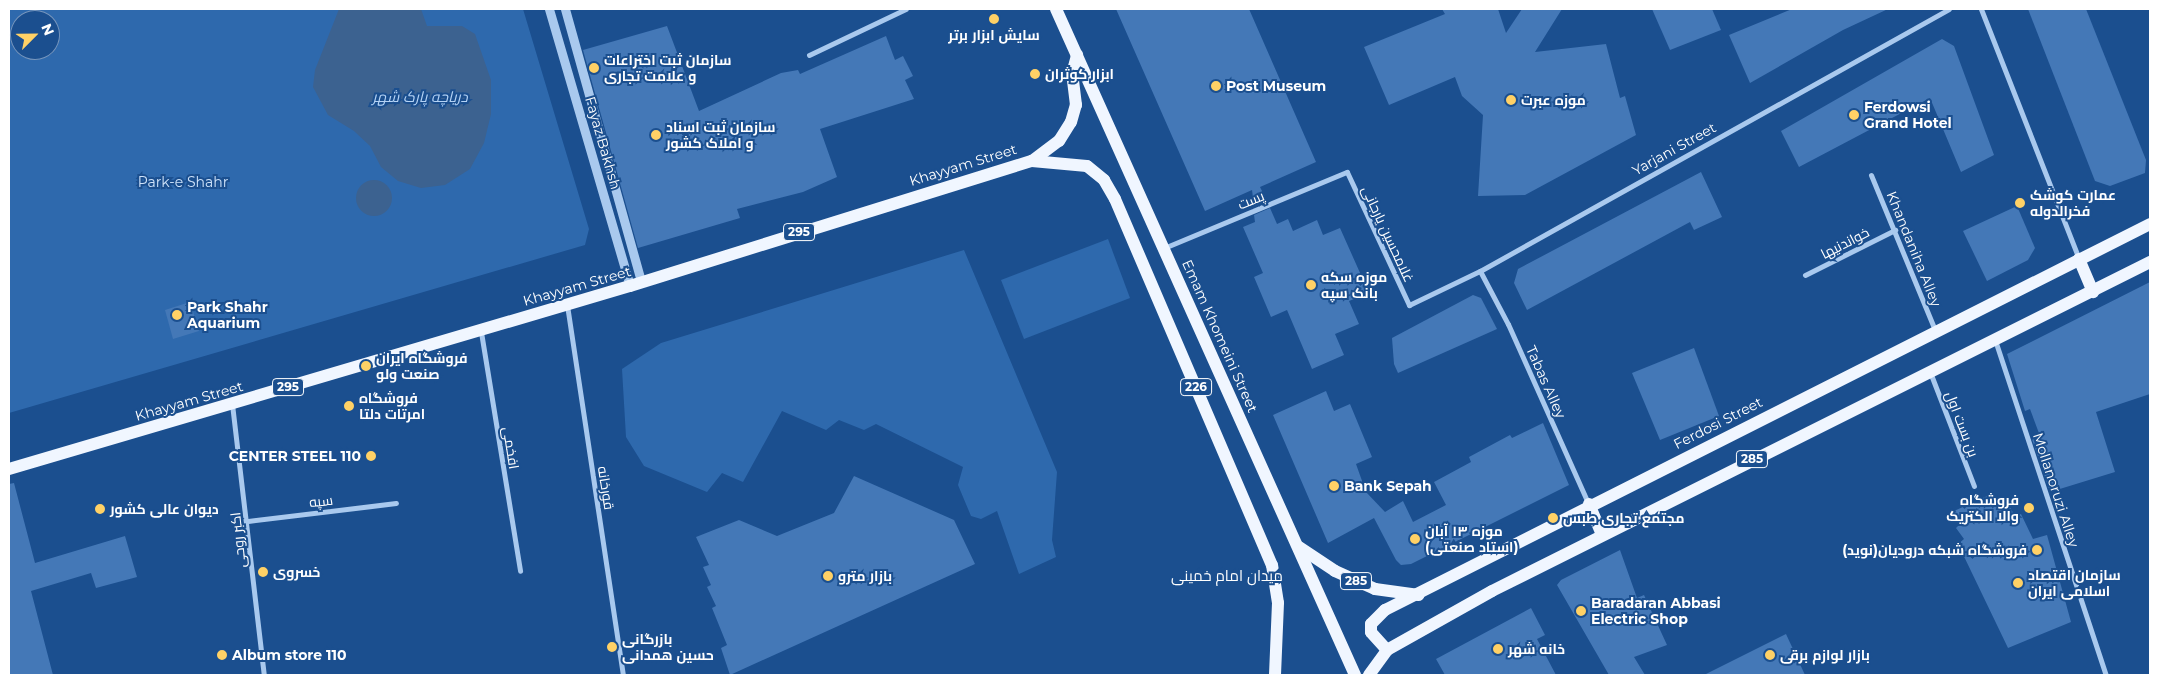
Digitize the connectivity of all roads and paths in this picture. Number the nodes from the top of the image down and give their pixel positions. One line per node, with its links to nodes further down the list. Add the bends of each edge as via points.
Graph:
1 (549, 9): 19 (street, Fayaz Bakhsh)
2 (565, 9): 19 (street, Fayaz Bakhsh)
3 (906, 9): 7 (street)
4 (1056, 9): 8 (main road, Emam Khomeini Street / 226)
5 (1949, 9): 17 (street, Yarjani Street)
6 (1981, 9): 15 (street)
7 (809, 55)
8 (1077, 55): 9 (main road, Khayyam Street / 295, via 1072,74 1076,105 1071,122 1060,141); 14 (main road, Emam Khomeini Street / 226)
9 (1032, 161): 19 (main road, Khayyam Street / 295); 39 (main road, 226, via 1087,166 1104,180 1115,199 1272,565 1278,603)
10 (1348, 172): 14 (street, پست); 17 (street, Yarjani Street, via 1409,305)
11 (1871, 175): 13 (street, Khandaniha Alley)
12 (2150, 224): 15 (main road, Ferdosi Street / 285)
13 (1895, 230): 18 (street, خواندنیها); 23 (street, Khandaniha Alley)
14 (1164, 248): 33 (main road, Emam Khomeini Street / 226)
15 (2079, 259): 20 (main road); 23 (main road, Ferdosi Street / 285)
16 (2150, 262): 20 (main road, 285)
17 (1480, 270): 30 (street, Tabas Alley, via 1508,324)
18 (1805, 275)
19 (636, 284): 21 (main road, Khayyam Street / 295)
20 (2093, 292): 24 (main road, 285)
21 (566, 305): 22 (main road, Khayyam Street / 295); 38 (street, قورخانه)
22 (480, 330): 26 (main road, Khayyam Street / 295); 34 (street, افخمی)
23 (1936, 331): 30 (main road, Ferdosi Street / 285)
24 (1994, 339): 25 (main road, 285); 42 (street, Mollanoruzi Alley)
25 (1930, 371): 28 (street, بن بست اول); 32 (main road, 285)
26 (232, 404): 27 (main road, Khayyam Street / 295); 31 (street, اکبر روحی)
27 (9, 470)
28 (1974, 486)
29 (396, 504): 31 (street, سپه)
30 (1589, 504): 32 (main road); 35 (main road, Ferdosi Street / 285)
31 (248, 521): 37 (street, اکبر روحی)
32 (1602, 534): 36 (main road, 285)
33 (1299, 547): 35 (main road, 285, via 1335,571 1375,589); 40 (main road, Emam Khomeini Street / 226, via 1318,597)
34 (520, 571)
35 (1419, 595): 36 (main road, Ferdosi Street, via 1376,615 1371,632)
36 (1387, 650): 41 (main road, 285)
37 (264, 675)
38 (623, 675)
39 (1275, 675)
40 (1355, 675)
41 (1369, 675)
42 (2106, 675)

